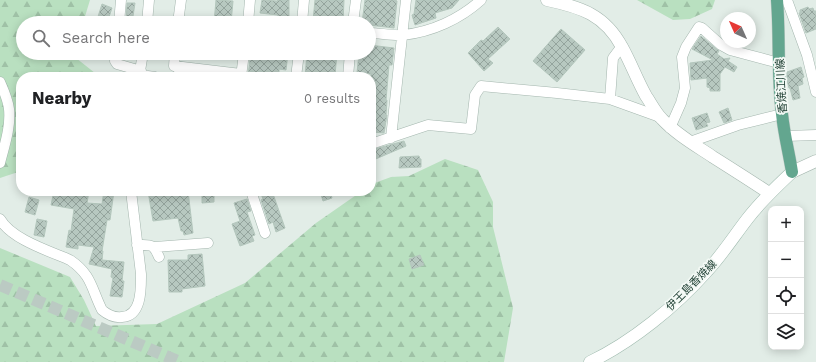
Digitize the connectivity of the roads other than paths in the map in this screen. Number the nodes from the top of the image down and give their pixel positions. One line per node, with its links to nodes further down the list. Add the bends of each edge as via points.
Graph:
1 (121, 0): 12 (street)
2 (149, 0): 13 (street)
3 (181, 0): 14 (street)
4 (250, 0): 15 (street)
5 (304, 0): 16 (street)
6 (356, 0): 17 (street)
7 (406, 0): 19 (street)
8 (481, 0): 19 (street, via 451,21)
9 (547, 0): 20 (street, via 581,8 597,17)
10 (777, 0): 27 (main road, 香焼江川線)
11 (787, 0): 35 (street)
12 (120, 16)
13 (148, 16)
14 (179, 16)
15 (249, 16)
16 (303, 16)
17 (354, 16)
18 (376, 33): 19 (street)
19 (402, 35): 42 (street)
20 (622, 46): 36 (street, via 614,58); 38 (street, via 640,86)
21 (115, 60): 28 (street, via 117,64)
22 (142, 60): 29 (street)
23 (174, 60): 30 (street, via 174,66)
24 (243, 60): 31 (street)
25 (298, 60): 32 (street)
26 (349, 60): 33 (street)
27 (778, 63): 37 (main road, 香焼江川線); 39 (street, via 730,50 699,27 682,57 685,88)
28 (134, 72)
29 (140, 72)
30 (190, 72)
31 (241, 72)
32 (297, 72)
33 (348, 72)
34 (0, 82): 46 (street, via 9,110)
35 (816, 92)
36 (610, 99): 38 (street); 42 (street, via 481,86 475,95 471,129 428,125)
37 (782, 114): 41 (main road, 香焼江川線); 43 (street, via 738,124)
38 (660, 116): 39 (street)
39 (670, 128): 43 (street)
40 (816, 135): 41 (street)
41 (786, 136): 47 (main road, 香焼江川線)
42 (392, 138): 44 (street)
43 (690, 142): 48 (street)
44 (376, 143)
45 (816, 161): 47 (street, 伊王島香焼線)
46 (0, 163)
47 (792, 172): 48 (street, 伊王島香焼線)
48 (769, 193): 55 (street, 伊王島香焼線, via 707,271 670,307)
49 (132, 196): 54 (street)
50 (253, 196): 52 (street)
51 (0, 219): 54 (street, via 14,234 78,266 88,277 102,310 110,316 120,318 132,314 140,298 141,274)
52 (265, 233)
53 (208, 243): 54 (street, via 157,252 151,245)
54 (137, 245)
55 (609, 357): 56 (street, 伊王島香焼線)
56 (590, 362)

